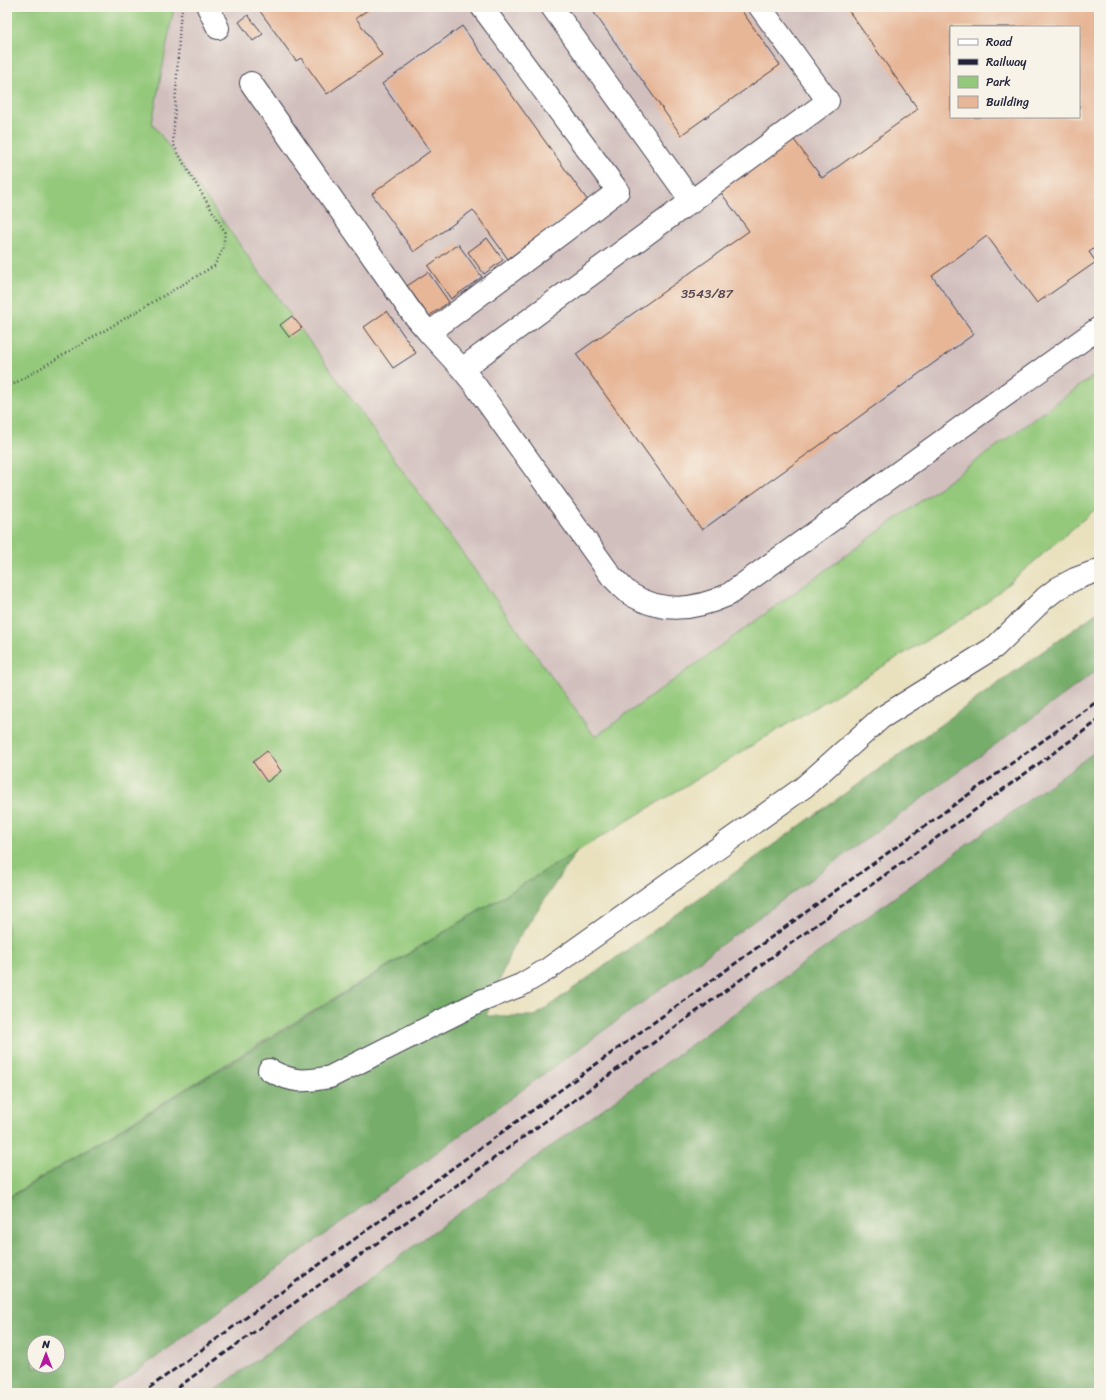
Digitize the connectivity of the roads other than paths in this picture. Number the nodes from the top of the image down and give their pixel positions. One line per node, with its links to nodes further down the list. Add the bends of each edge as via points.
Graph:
1 (208, 7): 5 (lane)
2 (482, 7): 9 (lane, via 618,191)
3 (552, 7): 7 (lane)
4 (760, 7): 7 (lane, via 828,101)
5 (218, 28)
6 (251, 83): 9 (lane, via 412,314)
7 (692, 202): 10 (lane)
8 (1099, 328): 10 (lane, via 748,582 728,595 693,608 648,603 629,593 612,577)
9 (429, 333): 10 (lane)
10 (462, 369)
11 (1099, 570): 12 (lane, via 1058,588 995,647 881,718 804,787 548,969 521,985 481,1001 330,1077 307,1082 286,1079)
12 (269, 1070)

